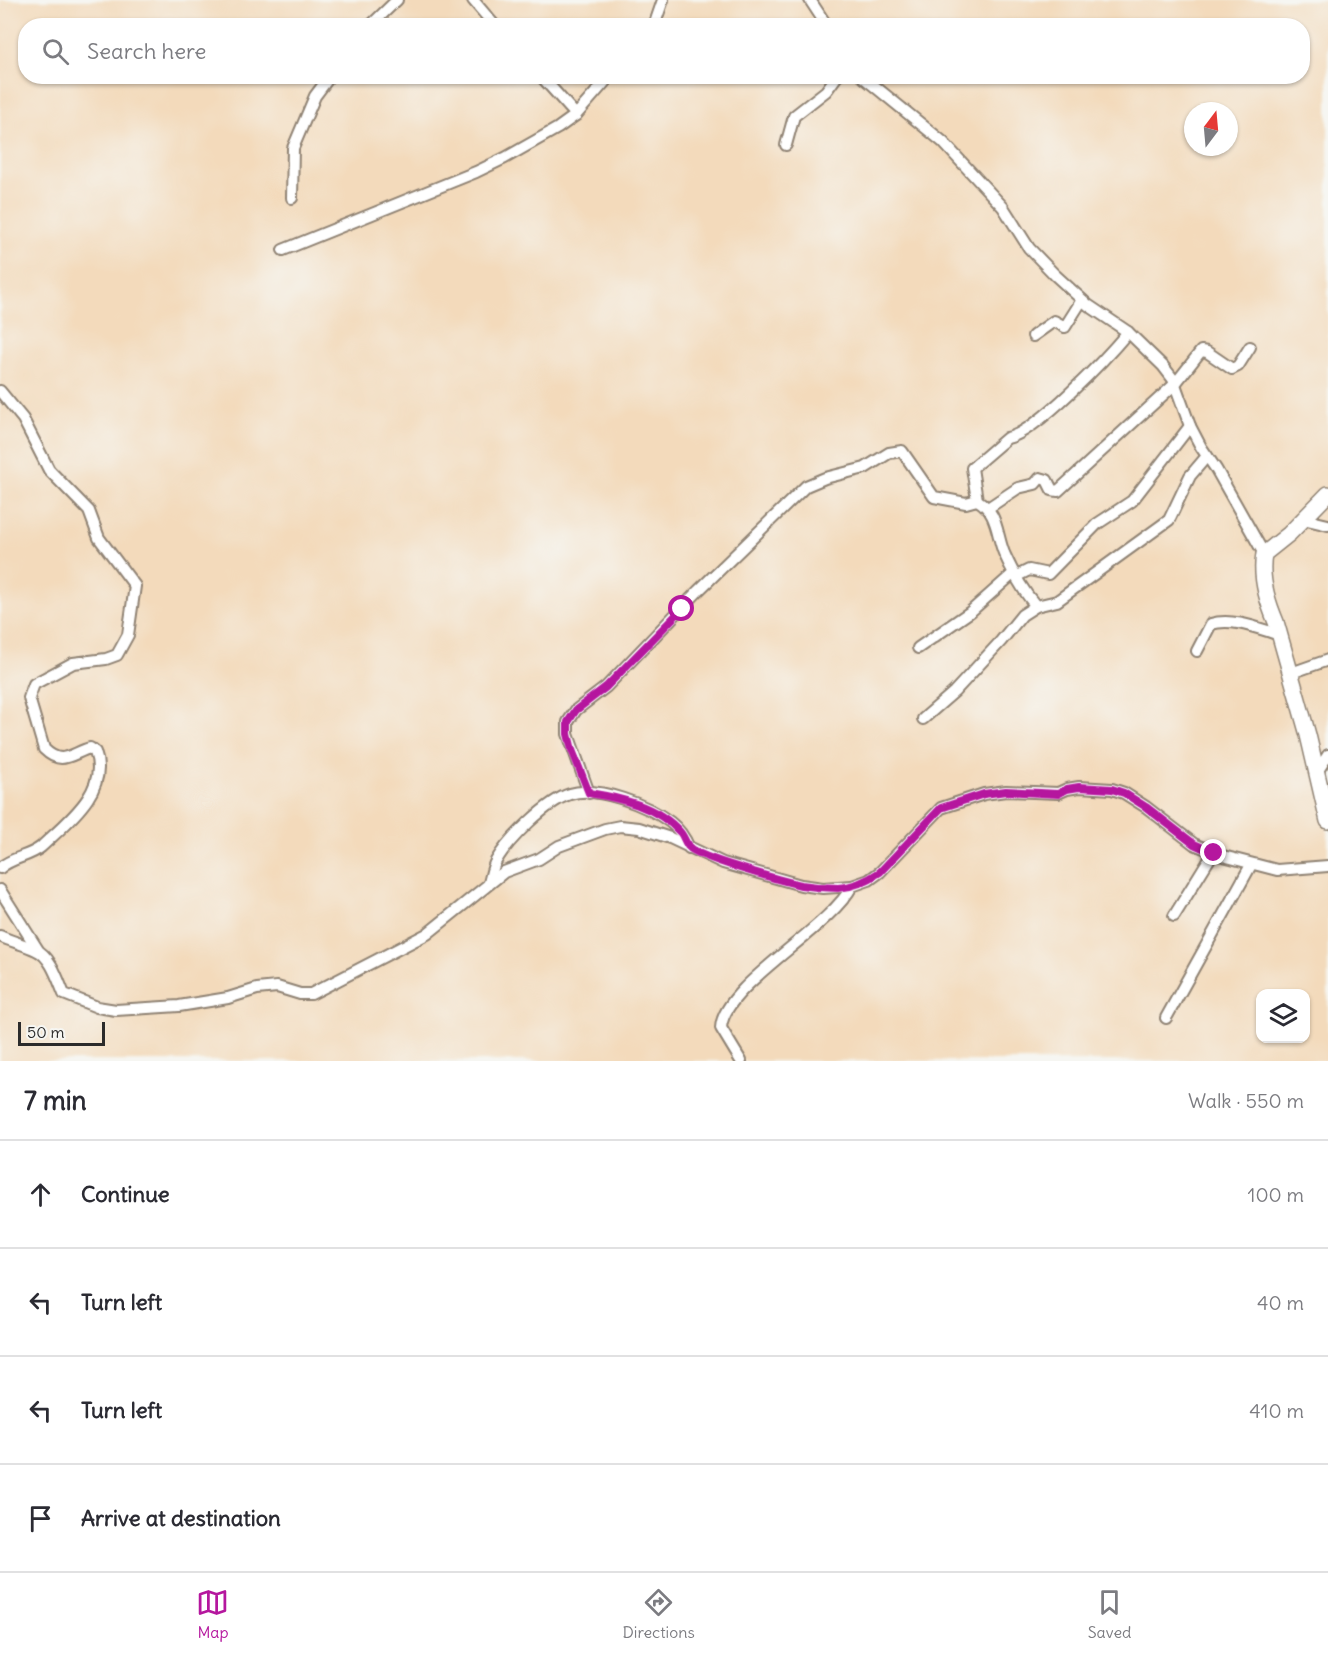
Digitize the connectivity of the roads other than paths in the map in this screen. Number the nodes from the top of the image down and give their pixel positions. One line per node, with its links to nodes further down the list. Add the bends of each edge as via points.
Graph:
1 (397, 0): 5 (street)
2 (473, 0): 6 (street)
3 (663, 0): 7 (street)
4 (810, 0): 8 (street)
5 (378, 18)
6 (488, 18)
7 (657, 18)
8 (822, 18)
9 (324, 84): 16 (street, via 293,148)
10 (548, 84): 14 (street)
11 (603, 84): 14 (street)
12 (831, 84): 15 (street, via 794,116)
13 (872, 84): 18 (street, via 943,142 1002,207 1034,255)
14 (576, 115): 17 (street, via 476,172)
15 (786, 146)
16 (292, 198)
17 (283, 250)
18 (1082, 300): 19 (street); 20 (street, via 1065,327 1054,321)
19 (1128, 332): 22 (street, via 1163,366); 27 (street, via 1107,357 1036,423 1007,438 972,468)
20 (1033, 336)
21 (1250, 346): 22 (street, via 1232,369 1202,350)
22 (1175, 384): 24 (street); 28 (street, via 1064,488 1052,490 1047,480 1040,478)
23 (0, 392): 48 (street, via 22,419 49,470 88,511 99,538 135,586 128,635 117,655 73,663 34,684 29,698 47,753 64,758 90,748 95,752 99,774 95,785 82,807 41,847)
24 (1190, 426): 25 (street); 32 (street, via 1132,501 1098,524 1048,574 1029,570)
25 (1207, 456): 31 (street); 33 (street, via 1190,476 1169,520 1057,601)
26 (1328, 494): 29 (main road)
27 (977, 500): 28 (street); 42 (street, via 966,504 934,497 902,451 889,453 865,468 806,486 606,687 576,710 568,722 568,734)
28 (988, 508): 32 (street)
29 (1303, 519): 30 (street); 31 (main road)
30 (1327, 528)
31 (1264, 554): 34 (main road, via 1265,588)
32 (1016, 575): 33 (street); 35 (street)
33 (1036, 606): 39 (street, via 1022,615 954,692)
34 (1280, 635): 36 (street, via 1217,622 1211,624); 38 (main road)
35 (918, 648)
36 (1197, 651)
37 (1328, 660): 38 (street)
38 (1291, 673): 41 (main road)
39 (923, 719)
40 (1328, 755): 41 (street)
41 (1317, 772): 43 (main road)
42 (589, 793): 44 (street, via 648,809 671,823); 49 (street, via 570,794 544,810 496,862)
43 (1328, 821)
44 (689, 848): 49 (street, via 656,833 620,826 559,846); 50 (street, via 723,863 801,885)
45 (1214, 853): 46 (street); 50 (street, via 1189,841 1146,807 1112,789 1079,787 1058,794 1006,791 941,808 880,872); 52 (street)
46 (1251, 865): 47 (street, via 1277,870); 55 (street)
47 (1328, 866)
48 (0, 868)
49 (489, 883): 54 (street, via 427,934 311,994 277,987 179,1006 104,1009 64,994)
50 (852, 886): 56 (street, via 830,914 768,966 725,1013 721,1029)
51 (0, 890): 54 (street)
52 (1174, 916)
53 (0, 936): 54 (street)
54 (39, 950)
55 (1166, 1018)
56 (741, 1061)

